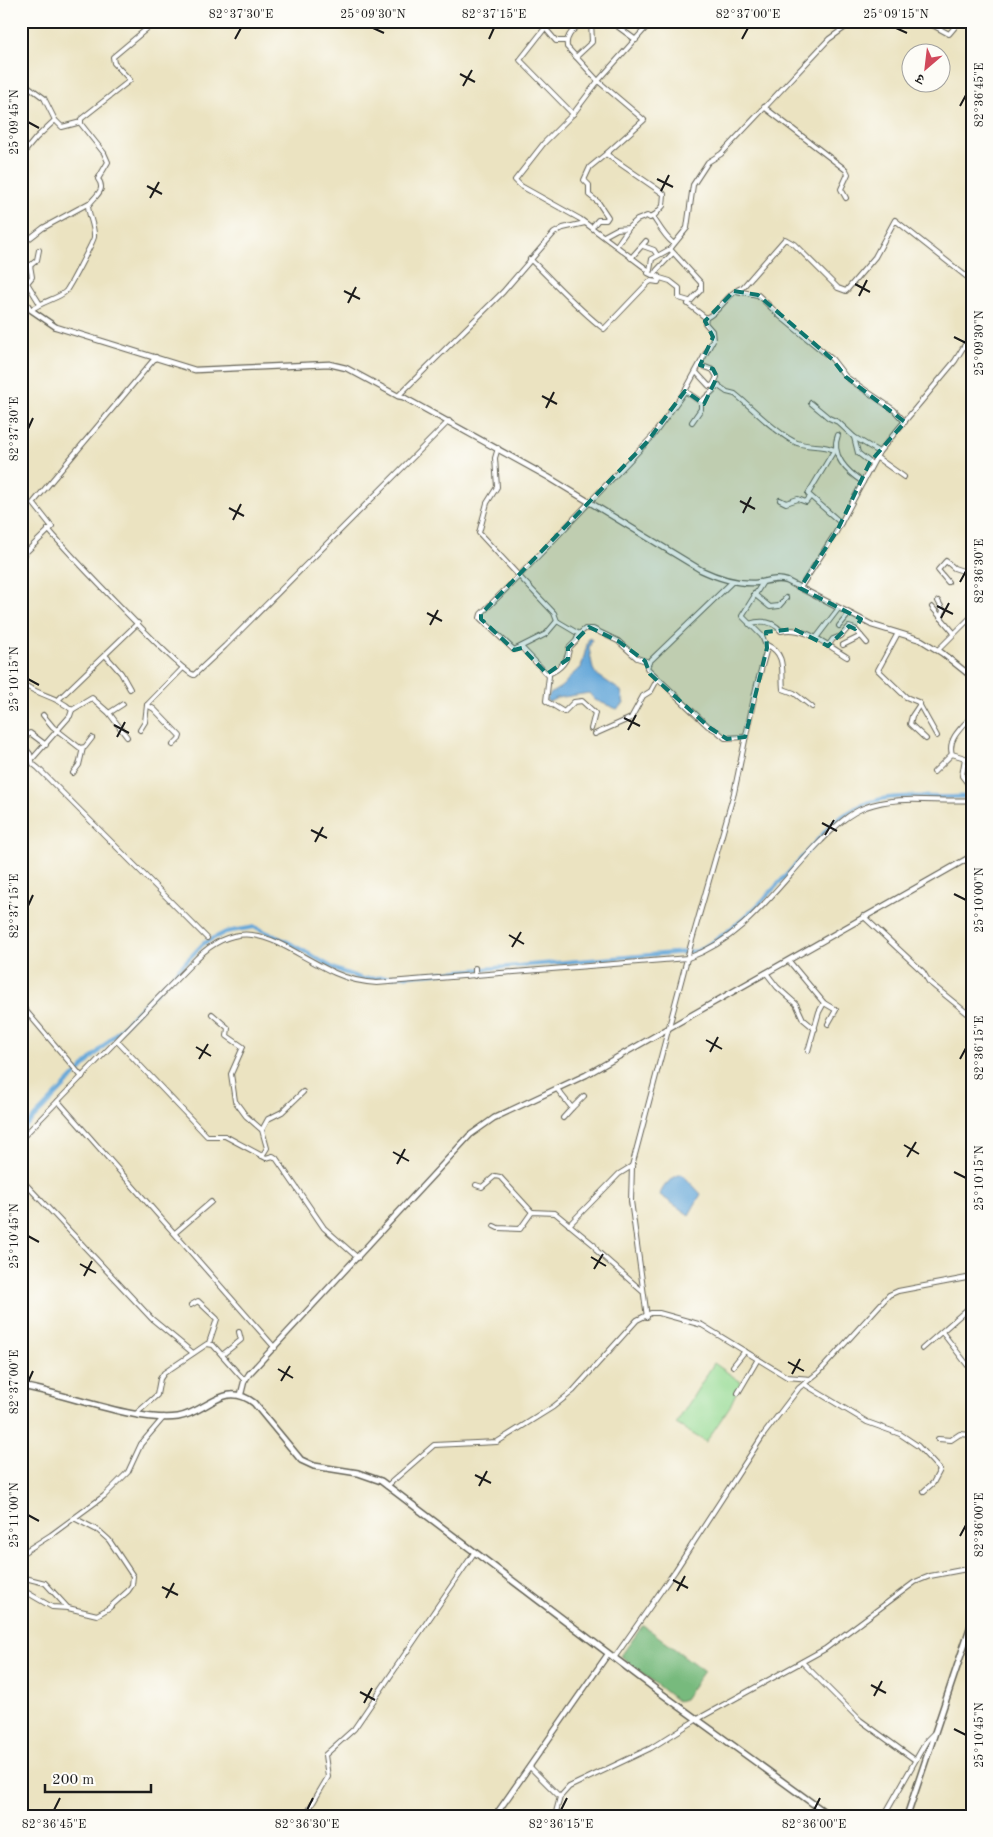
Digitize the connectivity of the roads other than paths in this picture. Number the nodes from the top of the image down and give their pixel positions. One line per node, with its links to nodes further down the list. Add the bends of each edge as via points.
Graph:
1 (156, 21): 19 (street, via 113,57 114,63 130,80)
2 (557, 21): 10 (street)
3 (587, 21): 12 (street, via 571,33)
4 (591, 21): 13 (street, via 592,42)
5 (610, 21): 11 (street)
6 (652, 21): 11 (street)
7 (854, 21): 16 (street, via 829,40)
8 (925, 21): 9 (street, via 949,34)
9 (960, 21)
10 (544, 28): 12 (street, via 556,41); 17 (street, via 520,60)
11 (636, 40): 14 (street)
12 (567, 41): 13 (street, via 567,47)
13 (576, 57): 14 (street)
14 (598, 80): 17 (street); 20 (street, via 644,120)
15 (21, 81): 18 (street, via 44,98)
16 (764, 107): 22 (street, via 846,170 848,174 841,189); 30 (street, via 721,154 708,162 690,193 686,228)
17 (573, 114): 25 (street, via 544,143 515,181)
18 (55, 120): 19 (street, via 64,127); 21 (street)
19 (81, 122): 23 (street, via 108,162 98,179 102,184 101,192)
20 (606, 154): 24 (street, via 664,194 658,213); 26 (street, via 590,167 584,180 589,185 589,195 608,217 598,220)
21 (21, 156)
22 (846, 198)
23 (89, 204): 31 (street, via 43,228); 48 (street, via 94,232 91,247 65,292)
24 (654, 215): 27 (street, via 637,220); 30 (street)
25 (583, 221): 26 (street); 38 (street, via 557,231)
26 (592, 227): 28 (street)
27 (628, 228): 28 (street, via 617,229); 32 (street)
28 (604, 236): 32 (street)
29 (646, 241): 33 (street)
30 (673, 244): 35 (street)
31 (21, 245)
32 (616, 245): 37 (street)
33 (643, 246): 36 (street, via 654,250); 37 (street)
34 (39, 250): 39 (street, via 38,259)
35 (671, 252): 36 (street); 42 (street); 47 (street, via 701,283 701,290)
36 (657, 255): 41 (street, via 651,260)
37 (631, 258): 41 (street)
38 (530, 259): 43 (street, via 574,301 580,311 604,329 648,283); 58 (street, via 503,292)
39 (30, 265): 40 (street); 48 (street, via 32,277 27,283)
40 (21, 266)
41 (650, 270): 42 (street, via 648,273)
42 (654, 276): 43 (street, via 658,276)
43 (658, 282): 47 (street, via 660,278 670,281 678,288 680,298)
44 (972, 282): 45 (street, via 897,220 891,225 877,253 844,292 785,239 743,287)
45 (734, 290): 50 (street); 63 (street, via 758,295 832,359 846,377 894,410)
46 (21, 296): 49 (street)
47 (689, 301): 50 (street, via 693,309)
48 (40, 304): 49 (street)
49 (31, 310): 52 (street, via 56,327)
50 (706, 318): 53 (street, via 705,323 713,337)
51 (972, 333): 63 (street, via 955,361)
52 (156, 357): 58 (street, via 195,370 336,365); 77 (street, via 33,503 52,525)
53 (700, 365): 54 (street); 56 (street, via 713,370 717,377)
54 (696, 372): 56 (street); 57 (street)
55 (719, 385): 56 (street); 59 (street); 67 (street, via 735,394 792,441)
56 (712, 387)
57 (685, 391): 59 (street); 75 (street, via 652,437)
58 (398, 396): 61 (street)
59 (701, 402): 62 (street, via 701,409)
60 (811, 403): 65 (street)
61 (449, 421): 66 (street); 113 (street, via 196,674 192,675)
62 (692, 422)
63 (905, 422): 68 (street)
64 (838, 435): 67 (street)
65 (854, 437): 68 (street); 70 (street, via 858,454)
66 (498, 448): 75 (street); 80 (street, via 495,458 497,487 487,503 478,533)
67 (835, 449): 72 (street, via 841,463); 73 (street, via 808,492)
68 (879, 452): 69 (street)
69 (876, 457): 70 (street); 71 (street)
70 (872, 464): 72 (street)
71 (904, 477)
72 (863, 482): 76 (street)
73 (810, 497): 74 (street, via 806,502 798,499 786,503); 76 (street)
74 (780, 500)
75 (590, 504): 80 (street); 81 (street, via 701,570)
76 (841, 523): 84 (street)
77 (48, 529): 78 (street); 95 (street)
78 (21, 557)
79 (972, 574): 83 (street, via 954,568 946,561 938,570)
80 (519, 576): 94 (street, via 554,613); 108 (street, via 480,618 513,649)
81 (732, 582): 82 (street); 112 (street)
82 (762, 582): 84 (street, via 782,579); 85 (street)
83 (948, 582)
84 (800, 588): 89 (street)
85 (754, 594): 86 (street, via 770,607 779,606); 96 (street, via 742,616)
86 (786, 598)
87 (938, 601): 92 (street, via 943,610)
88 (932, 607): 92 (street)
89 (839, 608): 90 (street); 103 (street)
90 (849, 614): 93 (street); 97 (street)
91 (972, 616): 100 (street)
92 (941, 618): 100 (street)
93 (861, 619): 98 (street); 99 (street)
94 (557, 621): 101 (street); 108 (street, via 546,634)
95 (138, 624): 110 (street); 113 (street)
96 (749, 624): 103 (street, via 765,621 781,631 794,629); 105 (street)
97 (840, 626)
98 (855, 629): 102 (street); 107 (street, via 848,627)
99 (898, 633): 109 (street, via 921,640); 122 (street, via 878,670 906,697)
100 (954, 633): 109 (street)
101 (579, 634): 112 (street, via 593,629 618,641 637,658); 114 (street, via 569,648 568,659)
102 (861, 636): 104 (street); 106 (street)
103 (816, 638): 107 (street)
104 (867, 643)
105 (767, 645): 123 (street, via 780,658 783,689); 135 (street)
106 (843, 645)
107 (828, 646): 111 (street)
108 (522, 648): 114 (street)
109 (938, 650): 115 (street)
110 (105, 655): 118 (street); 119 (street)
111 (847, 657)
112 (648, 662): 116 (street, via 647,670)
113 (183, 668): 121 (street)
114 (548, 674): 129 (street, via 546,701 564,712 574,702 582,701 594,713)
115 (971, 675)
116 (657, 680): 131 (street, via 651,691 643,696 631,718); 135 (street, via 725,738)
117 (26, 686): 119 (street, via 42,695)
118 (130, 689)
119 (59, 699): 124 (street)
120 (123, 704): 125 (street)
121 (147, 704): 130 (street, via 145,722); 139 (street, via 180,736)
122 (920, 704): 132 (street); 136 (street, via 910,724)
123 (812, 707)
124 (72, 710): 125 (street, via 94,698); 128 (street)
125 (109, 713): 133 (street)
126 (43, 715): 128 (street)
127 (972, 716): 141 (street, via 954,738)
128 (58, 729): 138 (street); 140 (street)
129 (591, 729)
130 (140, 730)
131 (594, 734)
132 (937, 736)
133 (127, 737)
134 (92, 738): 140 (street)
135 (745, 738): 152 (street, via 734,793)
136 (926, 739)
137 (21, 742): 138 (street, via 30,733); 142 (street)
138 (46, 745): 142 (street)
139 (173, 745)
140 (83, 748): 145 (street, via 79,765)
141 (952, 754): 144 (street); 147 (street, via 965,758 962,776)
142 (33, 758): 151 (street, via 33,764)
143 (21, 772): 146 (street)
144 (934, 772)
145 (73, 773)
146 (25, 776)
147 (972, 789)
148 (972, 800): 152 (street, via 893,802 854,812 812,850 748,921 716,946)
149 (972, 856): 150 (street)
150 (863, 916): 153 (street); 158 (street, via 923,972 929,982)
151 (207, 938)
152 (688, 956): 160 (street); 162 (street, via 364,982 335,974 264,936 244,934 231,936 207,948)
153 (791, 960): 154 (street); 155 (street)
154 (767, 974): 160 (street); 161 (street, via 796,1004 802,1019)
155 (824, 1003): 159 (street, via 836,1010); 161 (street)
156 (21, 1005): 164 (street)
157 (212, 1014): 171 (street, via 228,1028 227,1036 243,1047 231,1074 235,1101)
158 (972, 1017)
159 (828, 1024)
160 (668, 1029): 165 (street); 174 (street)
161 (815, 1029): 163 (street)
162 (117, 1041): 164 (street); 173 (street, via 208,1136 225,1136)
163 (808, 1051)
164 (80, 1073): 168 (street)
165 (557, 1089): 169 (street); 182 (street, via 494,1118 470,1136)
166 (303, 1092): 171 (street, via 282,1112 268,1119)
167 (584, 1096): 169 (street)
168 (58, 1101): 172 (street); 181 (street)
169 (572, 1108): 170 (street)
170 (563, 1118)
171 (262, 1130): 173 (street, via 267,1148)
172 (21, 1139)
173 (262, 1156): 182 (street, via 276,1158 324,1228)
174 (632, 1166): 179 (street, via 619,1174); 184 (street, via 631,1201)
175 (21, 1179): 194 (street, via 152,1319)
176 (476, 1185): 178 (street, via 482,1187 495,1176 500,1177)
177 (211, 1202): 181 (street)
178 (532, 1212): 179 (street, via 553,1212); 180 (street, via 520,1229)
179 (569, 1225): 184 (street)
180 (494, 1226)
181 (175, 1233): 191 (street)
182 (358, 1258): 191 (street)
183 (972, 1277): 199 (street, via 889,1295)
184 (643, 1293): 187 (street)
185 (191, 1305): 190 (street, via 198,1301 217,1319)
186 (972, 1305): 189 (street)
187 (647, 1316): 193 (street, via 659,1314 702,1325); 209 (street, via 637,1320 573,1391 553,1407 497,1442 434,1445)
188 (239, 1332): 195 (street, via 241,1340)
189 (942, 1332): 192 (street); 198 (street)
190 (209, 1343): 194 (street); 195 (street)
191 (274, 1348): 200 (street)
192 (922, 1349)
193 (745, 1351): 196 (street); 197 (street)
194 (193, 1353): 205 (street, via 164,1373 157,1394)
195 (222, 1355): 200 (street)
196 (758, 1359): 199 (street, via 787,1377); 203 (street)
197 (733, 1366)
198 (972, 1371)
199 (811, 1380): 201 (street)
200 (245, 1381): 204 (street)
201 (804, 1384): 210 (street, via 875,1427 900,1434 918,1446 940,1472); 220 (street, via 764,1434)
202 (21, 1386): 205 (main road)
203 (738, 1393)
204 (241, 1394): 206 (main road, via 229,1394 189,1414); 209 (main road, via 254,1402 301,1460 314,1466 358,1473)
205 (137, 1413): 206 (main road)
206 (164, 1417): 211 (street, via 141,1444 128,1472 104,1496)
207 (972, 1435): 208 (street, via 960,1434 951,1440)
208 (938, 1439)
209 (387, 1486): 212 (main road)
210 (924, 1491)
211 (74, 1518): 213 (street); 217 (street, via 109,1540 130,1568 134,1580 128,1591 103,1613 90,1614)
212 (474, 1553): 219 (main road); 227 (street, via 354,1728 325,1755 328,1777)
213 (21, 1554)
214 (972, 1568): 221 (street, via 915,1582 825,1649)
215 (21, 1577): 217 (street, via 45,1583)
216 (21, 1589): 217 (street, via 52,1607)
217 (68, 1608)
218 (972, 1622): 223 (main road)
219 (608, 1654): 220 (main road); 225 (street)
220 (614, 1658): 222 (main road)
221 (802, 1662): 222 (street); 224 (street, via 860,1720)
222 (696, 1720): 226 (street, via 651,1748 569,1787); 230 (main road)
223 (934, 1733): 224 (street); 232 (main road)
224 (915, 1760): 231 (street)
225 (530, 1767): 226 (street); 228 (street)
226 (560, 1797): 229 (street)
227 (305, 1816)
228 (495, 1816)
229 (555, 1816)
230 (830, 1816)
231 (884, 1816)
232 (908, 1816)

